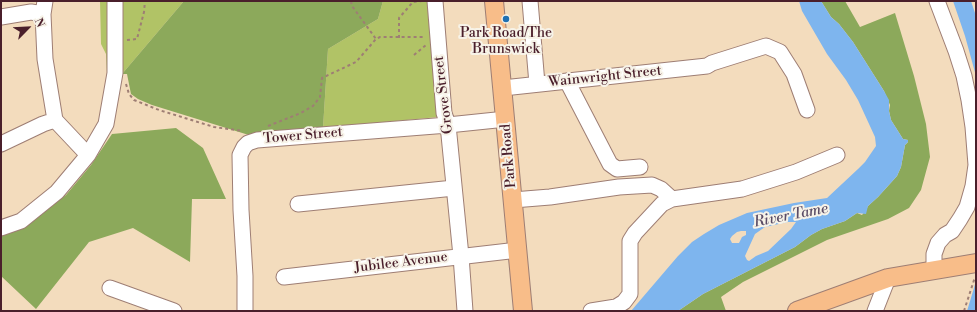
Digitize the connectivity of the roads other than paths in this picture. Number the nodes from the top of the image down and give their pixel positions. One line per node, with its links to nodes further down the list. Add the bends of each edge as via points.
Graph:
1 (115, 1): 16 (street, via 114,82 106,124)
2 (435, 1): 14 (street, Grove Street, via 444,113)
3 (494, 1): 10 (main road, Park Road)
4 (530, 1): 9 (street)
5 (938, 1): 27 (street, via 964,76 973,127 976,166 966,207 952,231 938,243 934,254)
6 (44, 7): 7 (street); 13 (street, via 46,66)
7 (1, 17)
8 (567, 81): 9 (street, Wainwright Street); 11 (street, Wainwright Street, via 707,66 766,46 780,52 794,74); 18 (street, via 610,164 617,169)
9 (537, 84): 10 (street, Wainwright Street)
10 (503, 88): 12 (main road, Park Road)
11 (807, 110)
12 (506, 119): 14 (street, Tower Street); 21 (main road, Park Road)
13 (55, 120): 15 (street); 16 (street)
14 (448, 125): 19 (street, Grove Street); 32 (street, Tower Street, via 262,134 248,143 240,155)
15 (1, 144)
16 (88, 155): 23 (street, via 57,192 21,221)
17 (836, 155): 20 (street, via 796,172 742,189)
18 (640, 167)
19 (454, 188): 22 (street); 25 (street, Grove Street)
20 (672, 199): 21 (street, via 652,185); 35 (street, via 662,204 630,241 630,294 616,307)
21 (513, 200): 24 (main road, Park Road)
22 (298, 204)
23 (1, 228)
24 (518, 250): 25 (street, Jubilee Avenue); 34 (main road, Park Road)
25 (462, 256): 28 (street, Jubilee Avenue); 33 (street, Grove Street)
26 (973, 268): 27 (main road)
27 (934, 270): 29 (main road)
28 (284, 277)
29 (888, 278): 36 (main road); 37 (street)
30 (110, 288): 31 (street)
31 (174, 311)
32 (245, 311)
33 (465, 311)
34 (523, 311)
35 (591, 311)
36 (797, 311)
37 (875, 311)

